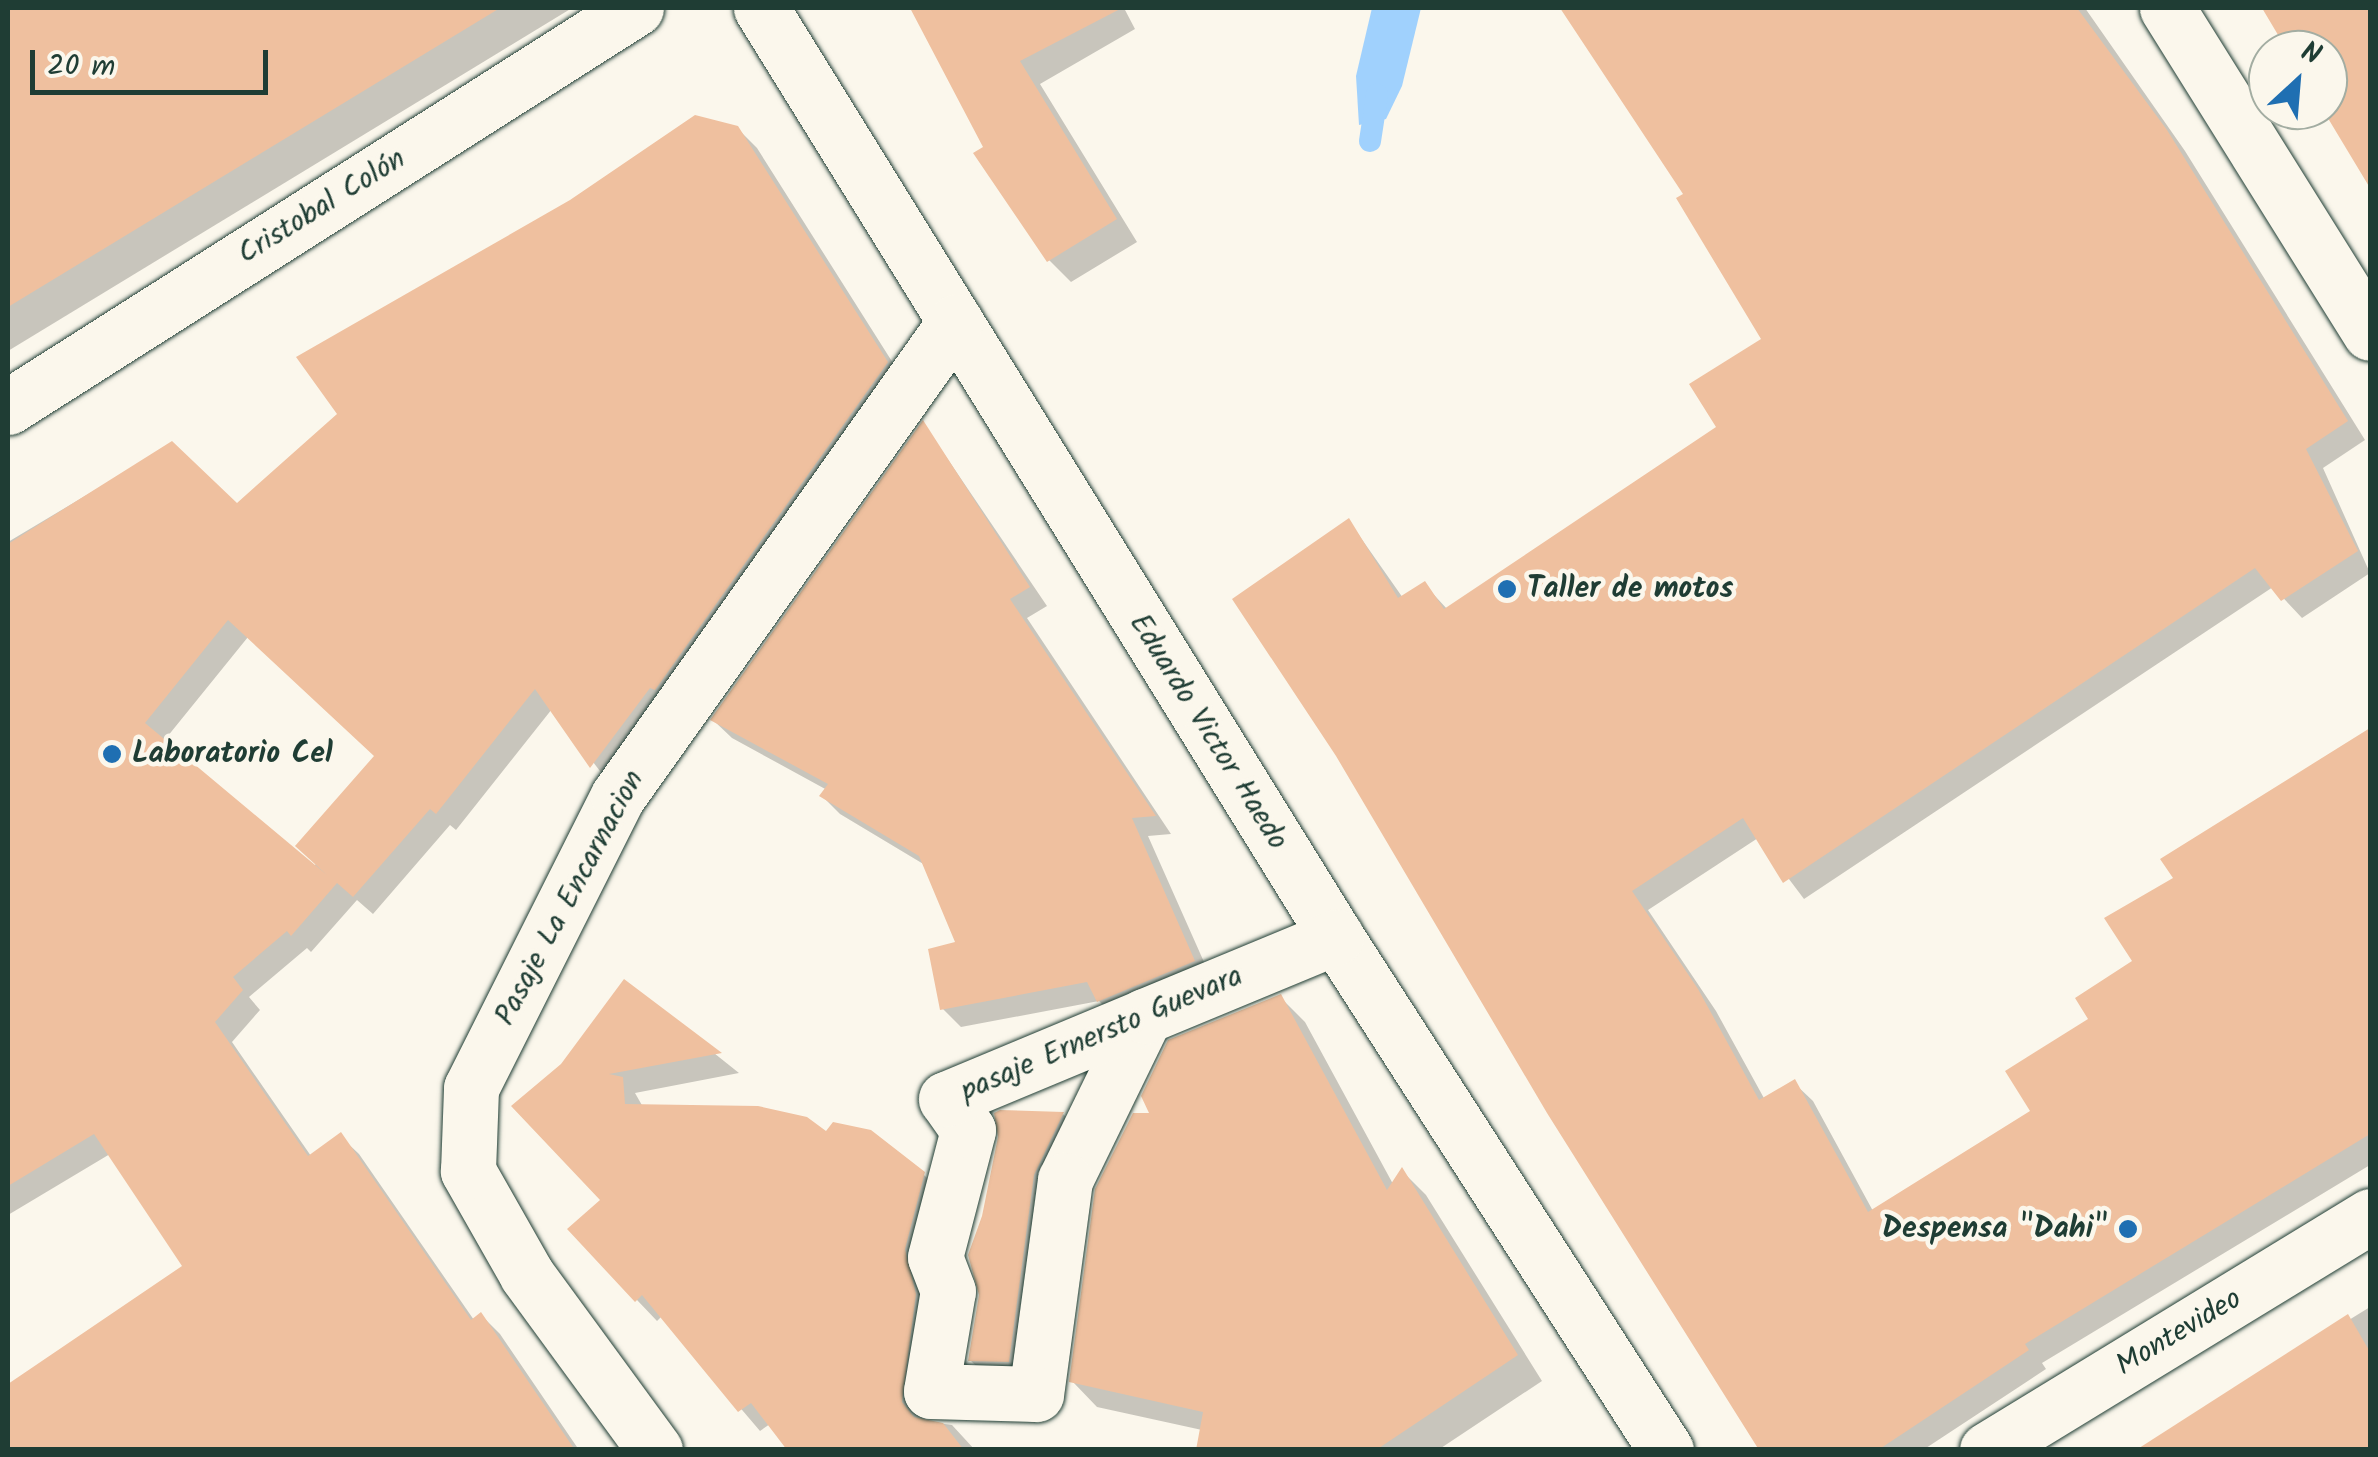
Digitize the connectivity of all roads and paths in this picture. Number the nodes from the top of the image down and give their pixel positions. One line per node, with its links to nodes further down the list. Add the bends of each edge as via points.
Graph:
1 (636, 8): 6 (street, Cristobal Colón)
2 (761, 8): 4 (street, Eduardo Victor Haedo)
3 (2167, 8): 5 (street)
4 (955, 322): 7 (street, Eduardo Victor Haedo); 10 (street, Pasaje La Encarnacion, via 618,796 471,1088 468,1171 528,1274)
5 (2370, 333)
6 (8, 407)
7 (1336, 937): 8 (street, pasaje Ernersto Guevara); 11 (street, Eduardo Victor Haedo)
8 (1144, 1016): 8 (street, pasaje Ernersto Guevara, via 946,1099 968,1130 935,1258 948,1291 931,1391 1036,1394 1064,1180)
9 (2370, 1216): 12 (street, Montevideo)
10 (655, 1450)
11 (1666, 1450)
12 (1987, 1450)

